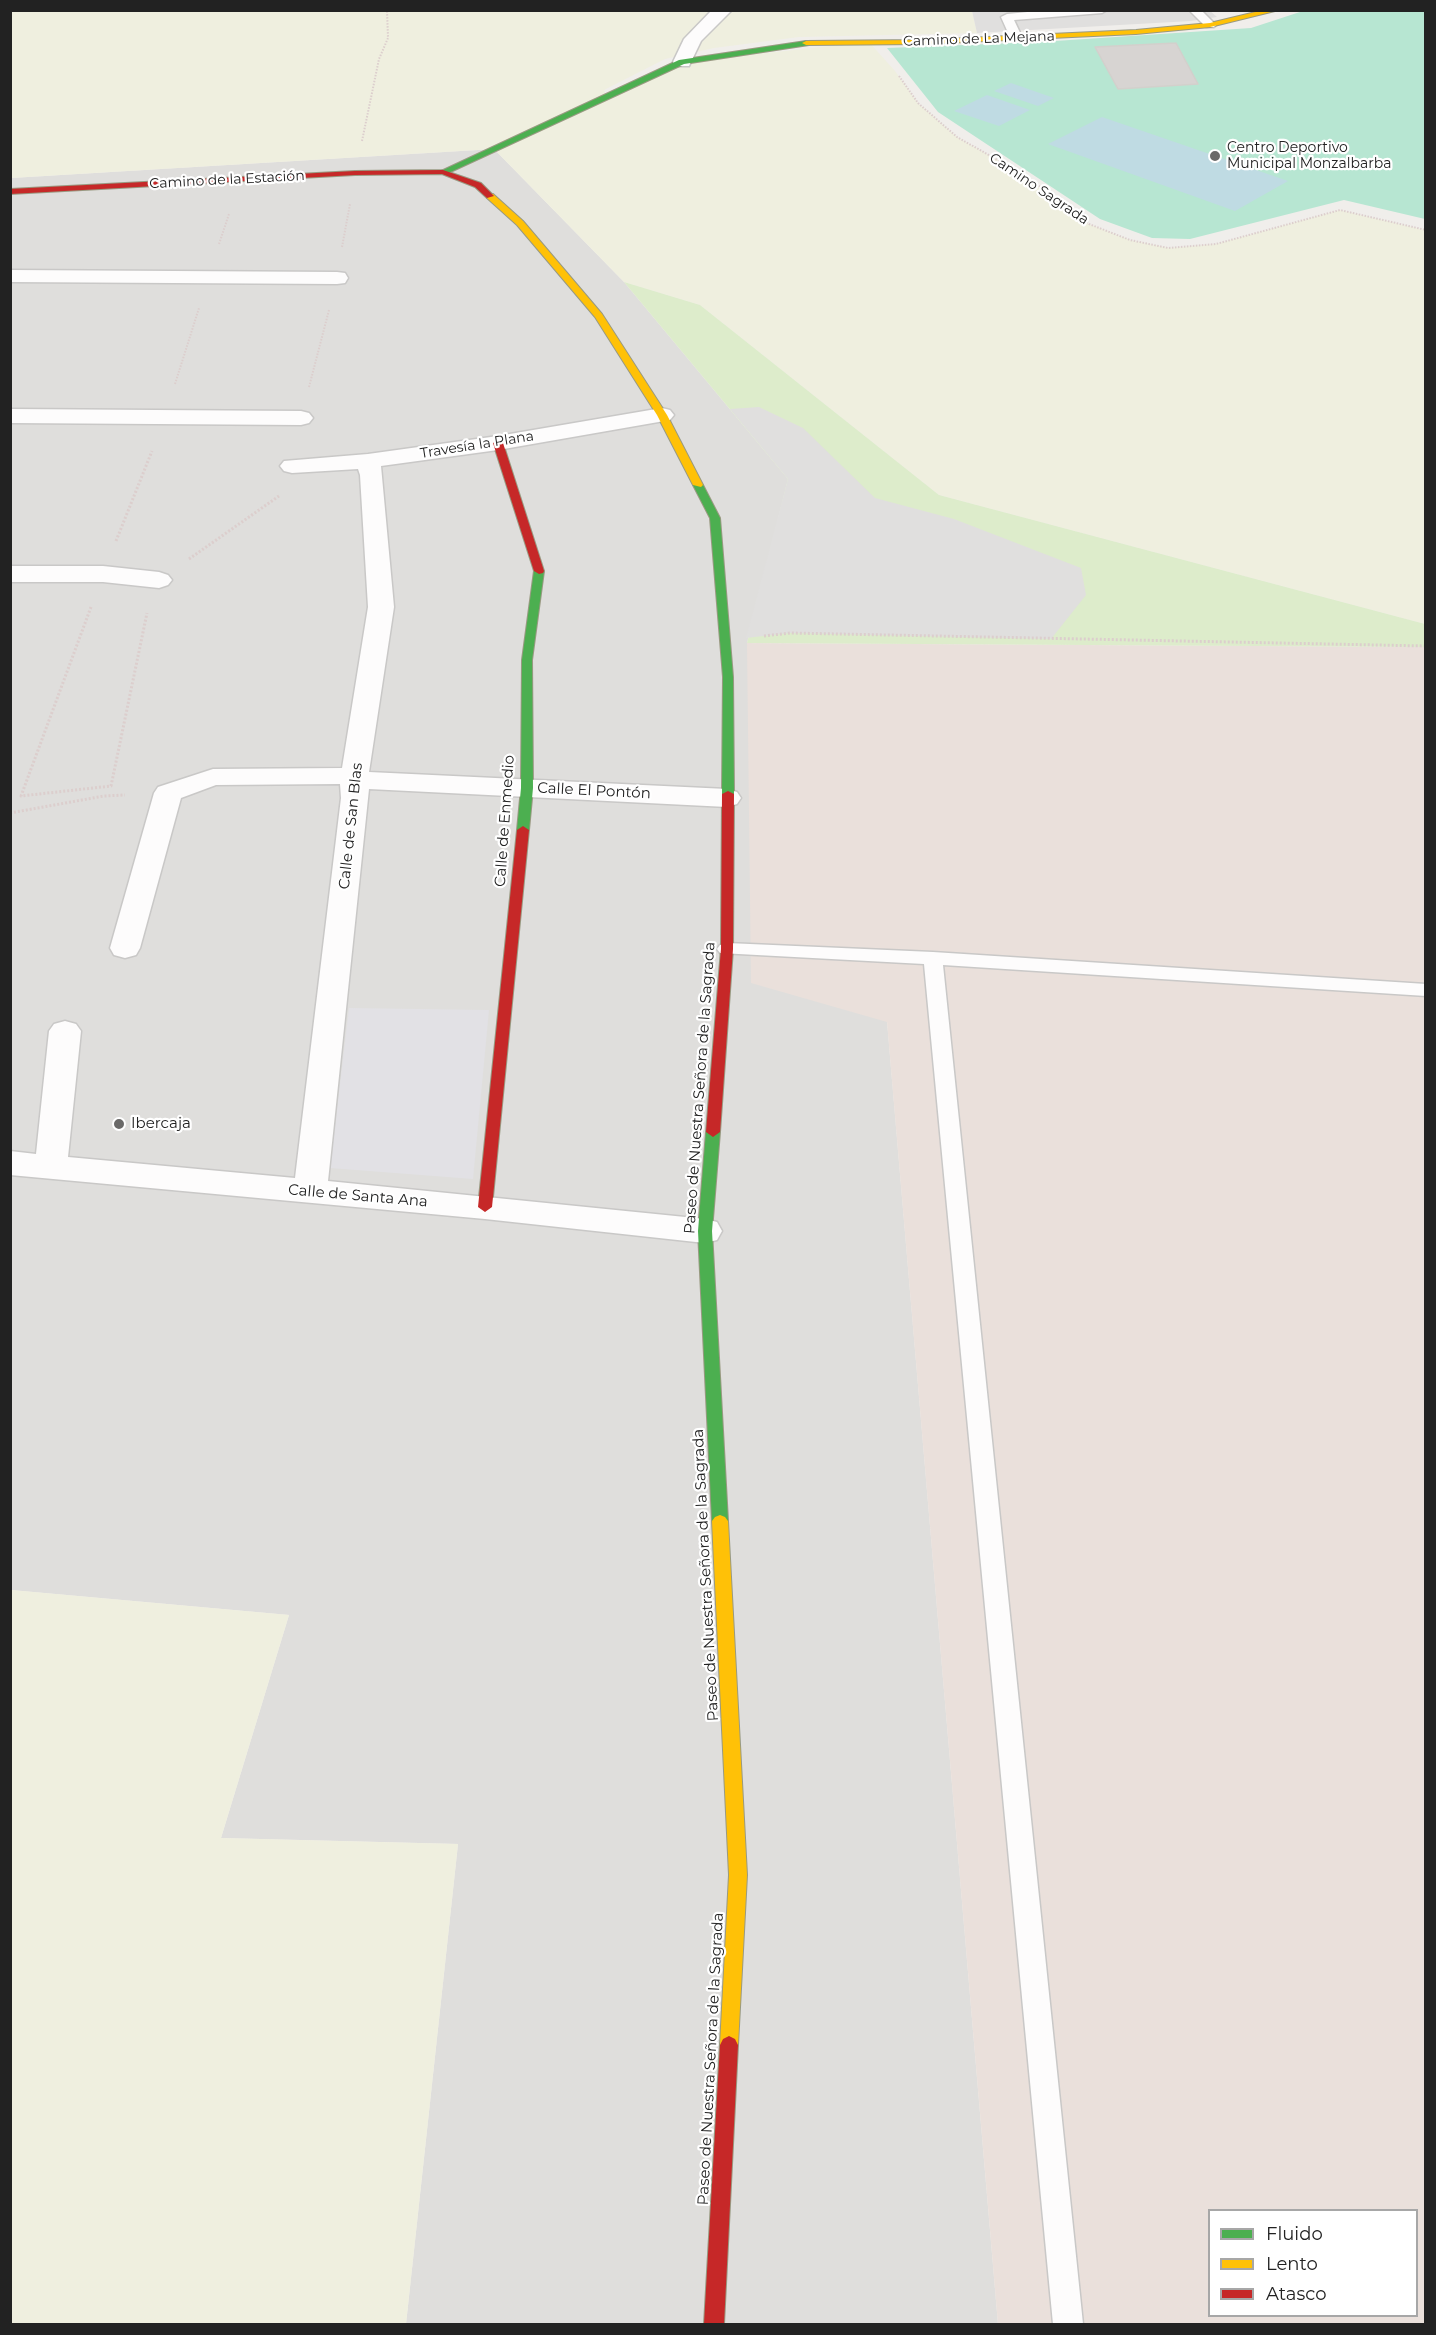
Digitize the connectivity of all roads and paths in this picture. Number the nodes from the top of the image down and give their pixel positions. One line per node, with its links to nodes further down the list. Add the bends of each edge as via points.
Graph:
1 (387, 10): 12 (path, via 388,38 379,59)
2 (723, 10): 10 (street, via 693,39)
3 (1102, 10): 8 (lane, via 1007,17)
4 (1194, 10): 7 (lane)
5 (1276, 10): 6 (street, Camino de La Mejana)
6 (1254, 13): 7 (street, Camino de La Mejana)
7 (1210, 25): 8 (street, Camino de La Mejana)
8 (1016, 37): 9 (street, Camino de La Mejana)
9 (869, 42): 10 (street, Camino de La Mejana, via 808,43); 15 (path, Camino Sagrada, via 918,103 957,137 1017,171 1089,224 1130,240 1168,248 1216,244 1340,210)
10 (682, 62): 11 (street, Camino de La Mejana)
11 (443, 172): 12 (street, Camino de la Estación); 19 (street, Paseo de Nuestra Señora de la Sagrada, via 478,185 520,223 599,316)
12 (355, 173): 13 (street, Camino de la Estación); 18 (path)
13 (239, 179): 14 (street, Camino de la Estación); 17 (path)
14 (10, 192)
15 (1425, 230)
16 (10, 276): 17 (street)
17 (209, 277): 18 (street); 21 (path)
18 (337, 278): 22 (path)
19 (662, 415): 23 (street, Travesía la Plana); 29 (street, Paseo de Nuestra Señora de la Sagrada, via 715,518)
20 (10, 416): 21 (street)
21 (164, 418): 22 (street); 27 (path)
22 (301, 418)
23 (498, 443): 24 (street, Travesía la Plana); 32 (street, Calle de Enmedio, via 540,574 527,660)
24 (368, 462): 25 (street, Travesía la Plana); 31 (street, Calle de San Blas, via 381,607)
25 (292, 466): 28 (path, via 287,490)
26 (10, 574): 27 (street)
27 (103, 574): 28 (street); 28 (path, via 21,796 111,786 152,586)
28 (159, 580)
29 (725, 641): 30 (path, via 790,633); 34 (street, Paseo de Nuestra Señora de la Sagrada)
30 (1425, 646)
31 (354, 778): 32 (street, Calle El Pontón); 36 (street, Calle El Pontón, via 213,777 168,793); 43 (street, Calle de San Blas, via 354,810)
32 (527, 788): 34 (street, Calle El Pontón); 44 (street, Calle de Enmedio)
33 (104, 796): 35 (path)
34 (727, 798): 37 (street, Paseo de Nuestra Señora de la Sagrada)
35 (10, 813)
36 (125, 948)
37 (727, 949): 38 (lane); 45 (street, Paseo de Nuestra Señora de la Sagrada)
38 (933, 958): 39 (lane); 47 (lane)
39 (1425, 990)
40 (65, 1031): 42 (street)
41 (10, 1163): 42 (street, Calle de Santa Ana)
42 (51, 1166): 43 (street, Calle de Santa Ana)
43 (310, 1192): 44 (street, Calle de Santa Ana)
44 (485, 1207): 45 (street, Calle de Santa Ana)
45 (705, 1231): 46 (street, Paseo de Nuestra Señora de la Sagrada, via 738,1875)
46 (714, 2325)
47 (1068, 2325)

